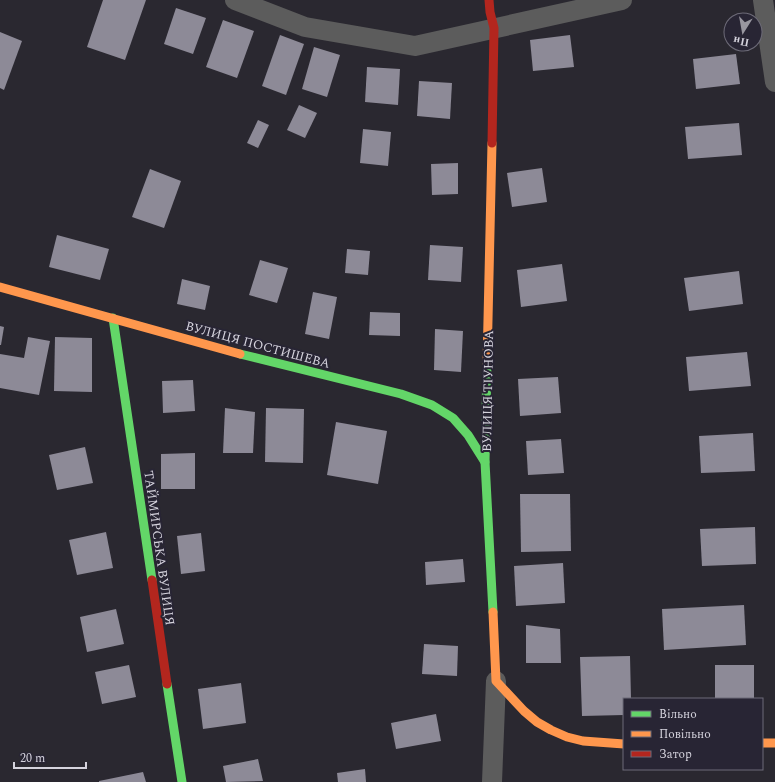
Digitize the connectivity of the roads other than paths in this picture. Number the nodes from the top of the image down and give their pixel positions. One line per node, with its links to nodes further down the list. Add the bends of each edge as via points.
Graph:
1 (235, 0): 5 (street, via 305,27 415,46)
2 (489, 0): 5 (street, ВУЛИЦЯ ТІУНОВА)
3 (622, 0): 5 (street)
4 (763, 0): 6 (street)
5 (494, 28): 9 (street, ВУЛИЦЯ ТІУНОВА)
6 (775, 82)
7 (0, 286): 8 (street, ВУЛИЦЯ ПОСТИШЕВА)
8 (113, 318): 9 (street, ВУЛИЦЯ ПОСТИШЕВА, via 227,351 401,394 432,405 453,418 468,435); 14 (street, ТАЙМИРСЬКА ВУЛИЦЯ)
9 (485, 462): 10 (street, ВУЛИЦЯ ТІУНОВА)
10 (496, 681): 13 (street, via 534,721 558,734 586,742); 15 (street, ВУЛИЦЯ ТІУНОВА)
11 (763, 743): 12 (street)
12 (775, 743)
13 (623, 744)
14 (182, 782)
15 (492, 782)

